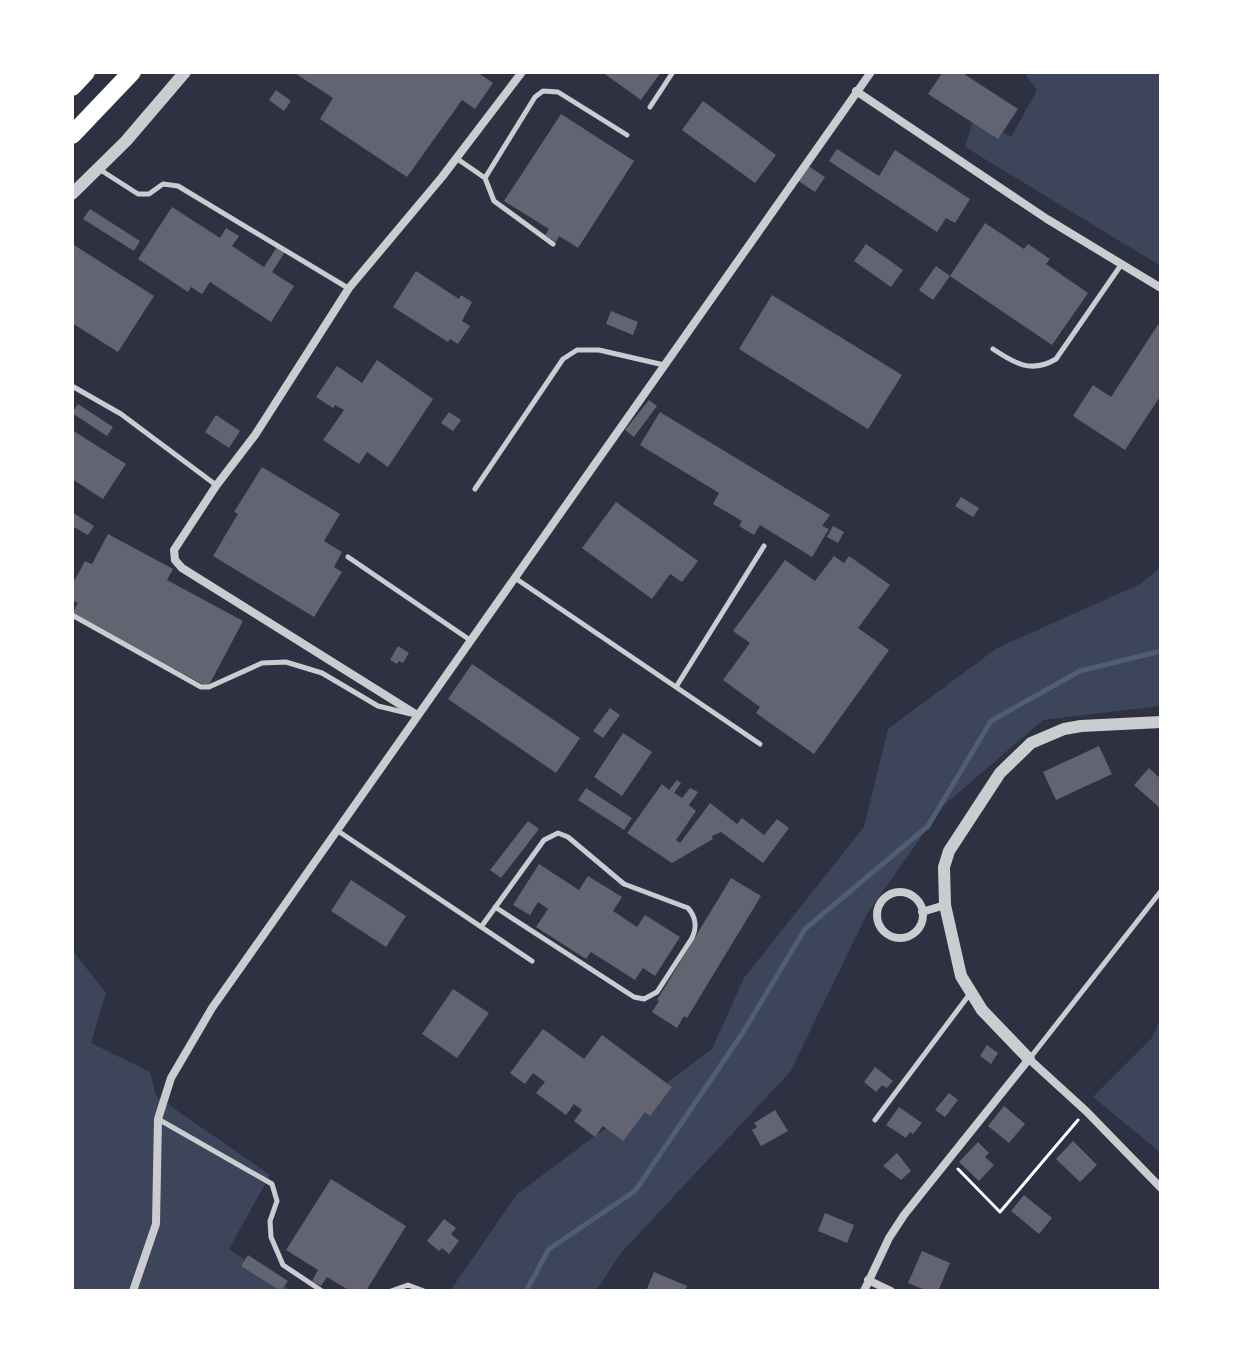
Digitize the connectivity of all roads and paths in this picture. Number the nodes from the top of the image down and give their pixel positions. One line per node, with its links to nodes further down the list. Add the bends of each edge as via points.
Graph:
1 (86, 72): 7 (highway)
2 (132, 72): 10 (highway)
3 (185, 72): 13 (street)
4 (522, 72): 12 (street)
5 (673, 72): 9 (lane)
6 (871, 72): 8 (street)
7 (72, 87)
8 (856, 91): 17 (street); 21 (street)
9 (650, 107)
10 (72, 135)
11 (627, 135): 14 (lane, via 558,92 543,91)
12 (456, 158): 14 (lane); 18 (street)
13 (99, 169): 15 (street); 18 (lane, via 138,194 149,194 163,184 178,186)
14 (485, 178): 16 (lane, via 494,201)
15 (72, 194)
16 (553, 244)
17 (1122, 264): 19 (street); 20 (lane, via 1056,359 1029,368)
18 (349, 288): 23 (street)
19 (1161, 288)
20 (993, 349)
21 (665, 366): 24 (lane, via 599,350 577,350 563,359); 27 (street)
22 (72, 386): 23 (lane, via 121,414)
23 (216, 486): 31 (street, via 176,545 178,564)
24 (475, 489)
25 (764, 546): 30 (lane)
26 (348, 557): 29 (lane)
27 (514, 577): 29 (street); 30 (lane)
28 (72, 615): 31 (lane, via 201,687 262,663 286,662 322,673 378,706)
29 (470, 640): 31 (street)
30 (676, 687): 33 (lane)
31 (417, 715): 34 (street)
32 (1161, 722): 36 (street, via 1081,726 1031,743 1000,773 949,851)
33 (760, 744)
34 (338, 831): 39 (lane); 44 (street, via 212,1008 171,1078)
35 (1161, 891): 42 (lane)
36 (945, 905): 38 (street); 41 (street)
37 (495, 907): 37 (lane, via 544,840 558,833 624,884 688,908 695,929 657,992 644,999); 39 (lane)
38 (922, 912): 38 (street, via 920,926 903,937 889,935 877,917 881,902 901,892 916,898)
39 (481, 927): 40 (lane)
40 (532, 961)
41 (970, 994): 42 (street); 45 (lane)
42 (1029, 1059): 43 (street); 46 (street)
43 (1086, 1111): 46 (path, via 1000,1212); 47 (street)
44 (158, 1119): 49 (street, via 156,1224); 50 (lane, via 272,1184 277,1201 271,1237 283,1265)
45 (875, 1120)
46 (948, 1159): 48 (street, via 895,1226)
47 (1161, 1188)
48 (868, 1280): 53 (street); 54 (street)
49 (133, 1291)
50 (322, 1291)
51 (391, 1291): 52 (lane, via 408,1285)
52 (424, 1291)
53 (864, 1291)
54 (891, 1291)

